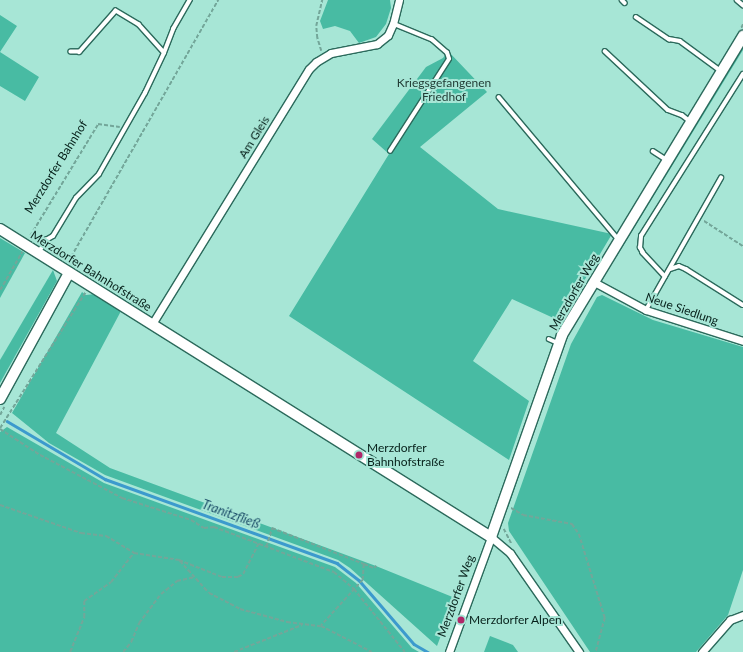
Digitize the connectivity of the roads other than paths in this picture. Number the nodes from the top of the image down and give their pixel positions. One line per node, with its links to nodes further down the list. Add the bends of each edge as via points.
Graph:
1 (190, 0): 10 (lane, via 173,29)
2 (398, 0): 6 (street)
3 (737, 0): 4 (lane)
4 (743, 5)
5 (636, 17): 11 (lane, via 669,39 680,41)
6 (393, 24): 15 (lane, via 432,40 447,53 449,59); 28 (street, Am Gleis, via 388,35 377,44 324,56 313,66)
7 (743, 36): 11 (street, Merzdorfer Weg)
8 (605, 51): 14 (lane, via 668,110 682,115)
9 (71, 52): 10 (lane, via 80,52 116,11 139,25)
10 (164, 53): 21 (lane, via 99,174 76,198 53,236 46,240)
11 (722, 71): 14 (street, Merzdorfer Weg)
12 (743, 74): 24 (lane, via 642,236 640,248)
13 (499, 97): 20 (lane)
14 (691, 123): 17 (street, Merzdorfer Weg)
15 (390, 151)
16 (653, 151): 17 (lane)
17 (668, 161): 20 (street, Merzdorfer Weg)
18 (721, 178): 22 (lane)
19 (0, 229): 21 (street, Merzdorfer Bahnhofstraße)
20 (619, 241): 25 (street, Merzdorfer Weg)
21 (38, 252): 23 (street, Merzdorfer Bahnhofstraße)
22 (669, 270): 24 (lane); 26 (lane, via 679,266 686,269)
23 (67, 271): 28 (street, Merzdorfer Bahnhofstraße); 32 (street)
24 (665, 277): 27 (lane)
25 (594, 282): 27 (street, Neue Siedlung); 31 (street, Merzdorfer Weg)
26 (743, 305)
27 (646, 310): 30 (street, Neue Siedlung)
28 (152, 324): 33 (street, Merzdorfer Bahnhofstraße)
29 (549, 339): 31 (lane)
30 (743, 341)
31 (559, 344): 33 (street, Merzdorfer Weg)
32 (0, 399)
33 (491, 537): 35 (street, Merzdorfer Weg); 36 (street, Merzdorfer Bahnhofstraße, via 510,553)
34 (743, 614): 37 (street, via 730,620)
35 (449, 652)
36 (579, 652)
37 (702, 652)

